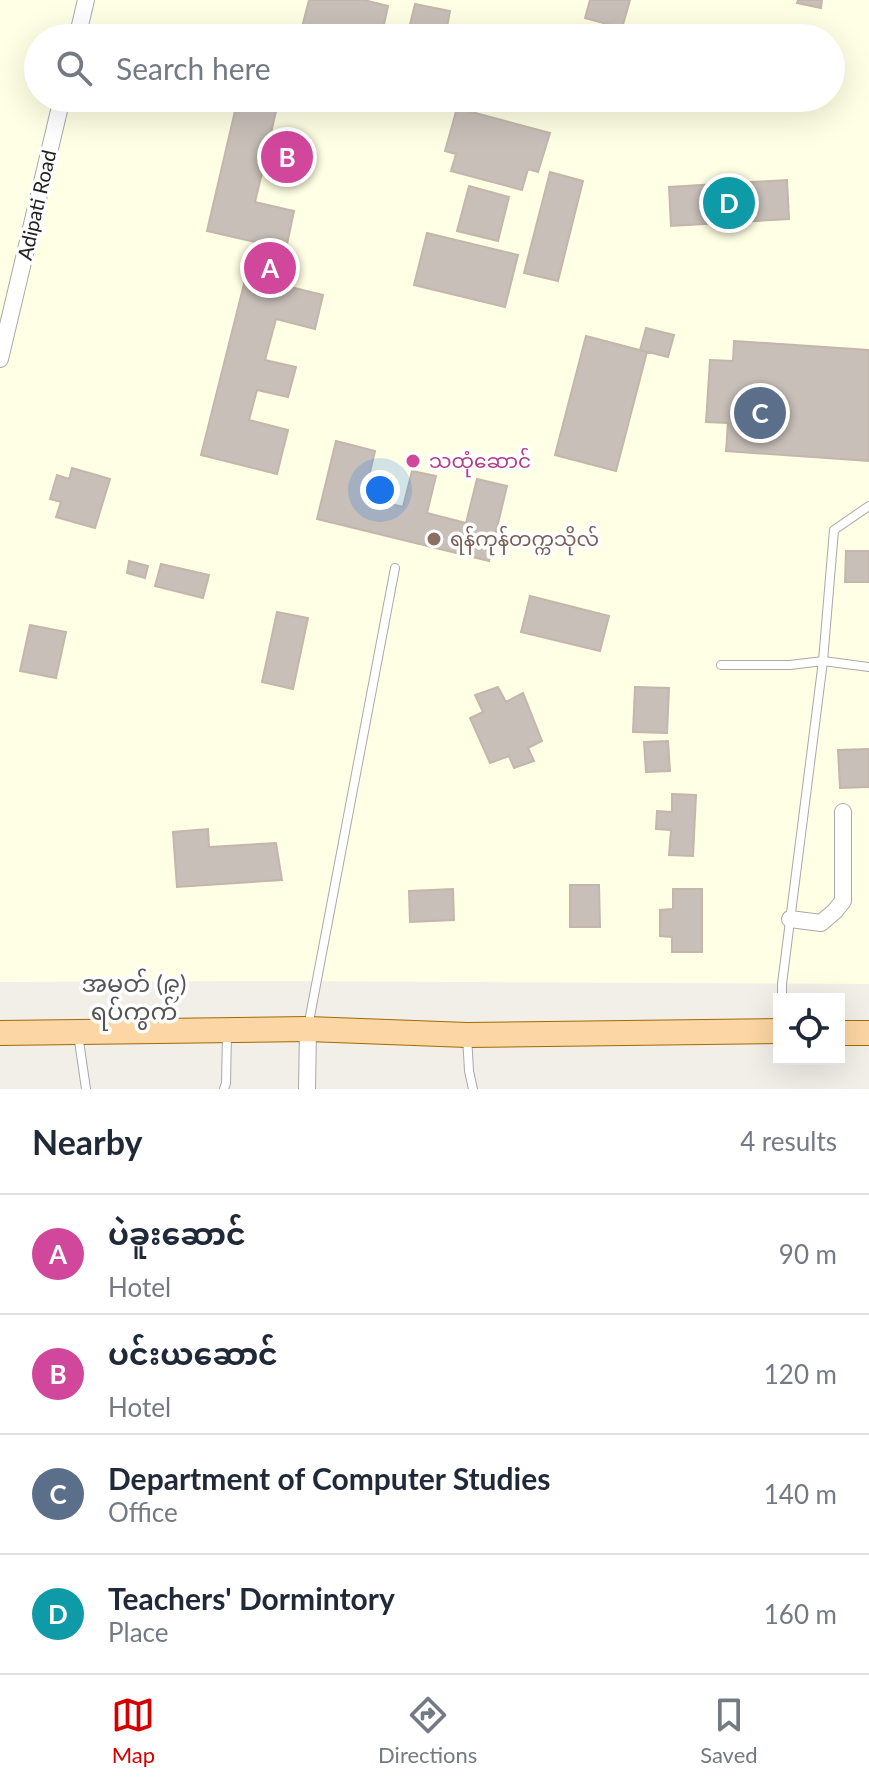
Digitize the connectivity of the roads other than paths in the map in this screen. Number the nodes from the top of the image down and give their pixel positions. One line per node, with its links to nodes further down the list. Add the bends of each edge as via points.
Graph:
1 (86, 0): 2 (street)
2 (80, 24)
3 (59, 112): 4 (street, Adipati Road)
4 (0, 359)
5 (869, 506): 7 (lane, via 834,530)
6 (395, 568): 13 (lane)
7 (823, 661): 8 (lane); 9 (lane); 11 (lane)
8 (721, 665)
9 (869, 667)
10 (843, 812): 11 (street, via 843,901 821,923)
11 (790, 919): 12 (lane)
12 (782, 993)
13 (308, 1029): 14 (main road); 20 (main road); 23 (street)
14 (227, 1031): 17 (main road); 22 (lane)
15 (773, 1031): 20 (main road)
16 (0, 1033): 17 (main road)
17 (78, 1033): 21 (lane)
18 (845, 1033): 19 (main road)
19 (869, 1033)
20 (467, 1035): 24 (lane)
21 (86, 1089)
22 (224, 1089)
23 (307, 1089)
24 (473, 1089)

